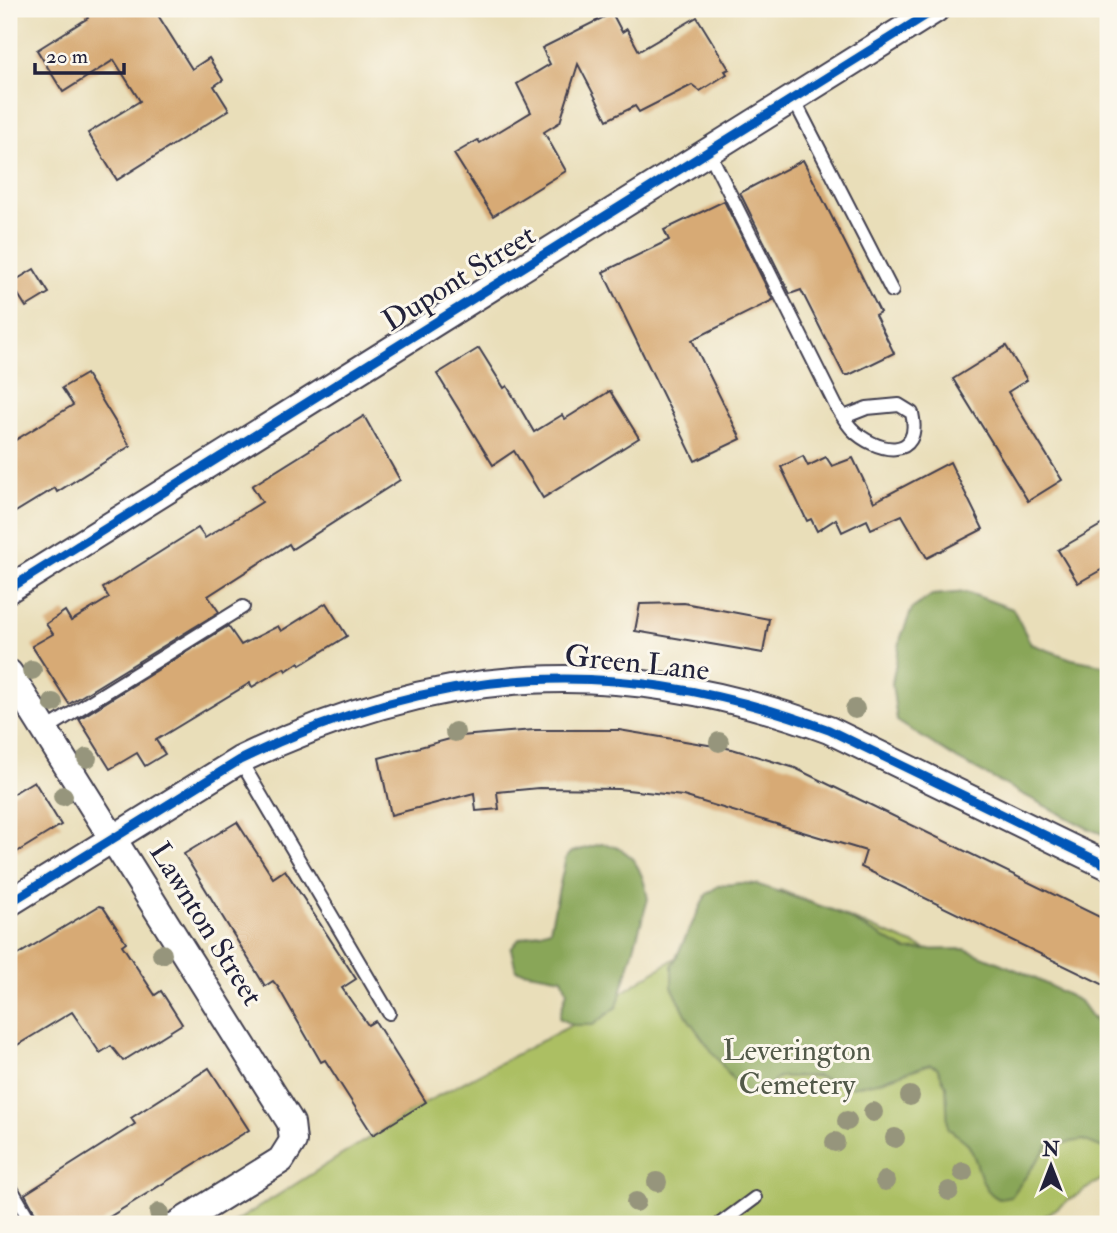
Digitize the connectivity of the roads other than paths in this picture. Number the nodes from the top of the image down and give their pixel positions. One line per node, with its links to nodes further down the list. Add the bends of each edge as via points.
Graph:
1 (928, 11): 2 (street, Dupont Street)
2 (793, 98): 3 (street, Dupont Street); 4 (lane)
3 (709, 152): 5 (lane); 6 (street, Dupont Street)
4 (892, 291)
5 (844, 417): 5 (lane, via 852,429 874,444 903,447 912,440 915,428 912,414 900,405 867,408)
6 (9, 589)
7 (243, 607): 9 (lane)
8 (9, 673): 9 (street, Lawnton Street)
9 (45, 730): 11 (street, Lawnton Street)
10 (240, 760): 11 (street, Green Lane); 12 (street, Green Lane, via 347,715 450,688 541,678 638,682 734,699 829,730); 14 (lane)
11 (113, 838): 13 (street, Green Lane); 18 (street, Lawnton Street, via 292,1123 293,1141 281,1160)
12 (1108, 866)
13 (9, 903)
14 (389, 1013)
15 (9, 1185): 17 (lane)
16 (755, 1198): 19 (lane)
17 (33, 1224)
18 (178, 1224)
19 (720, 1224)

